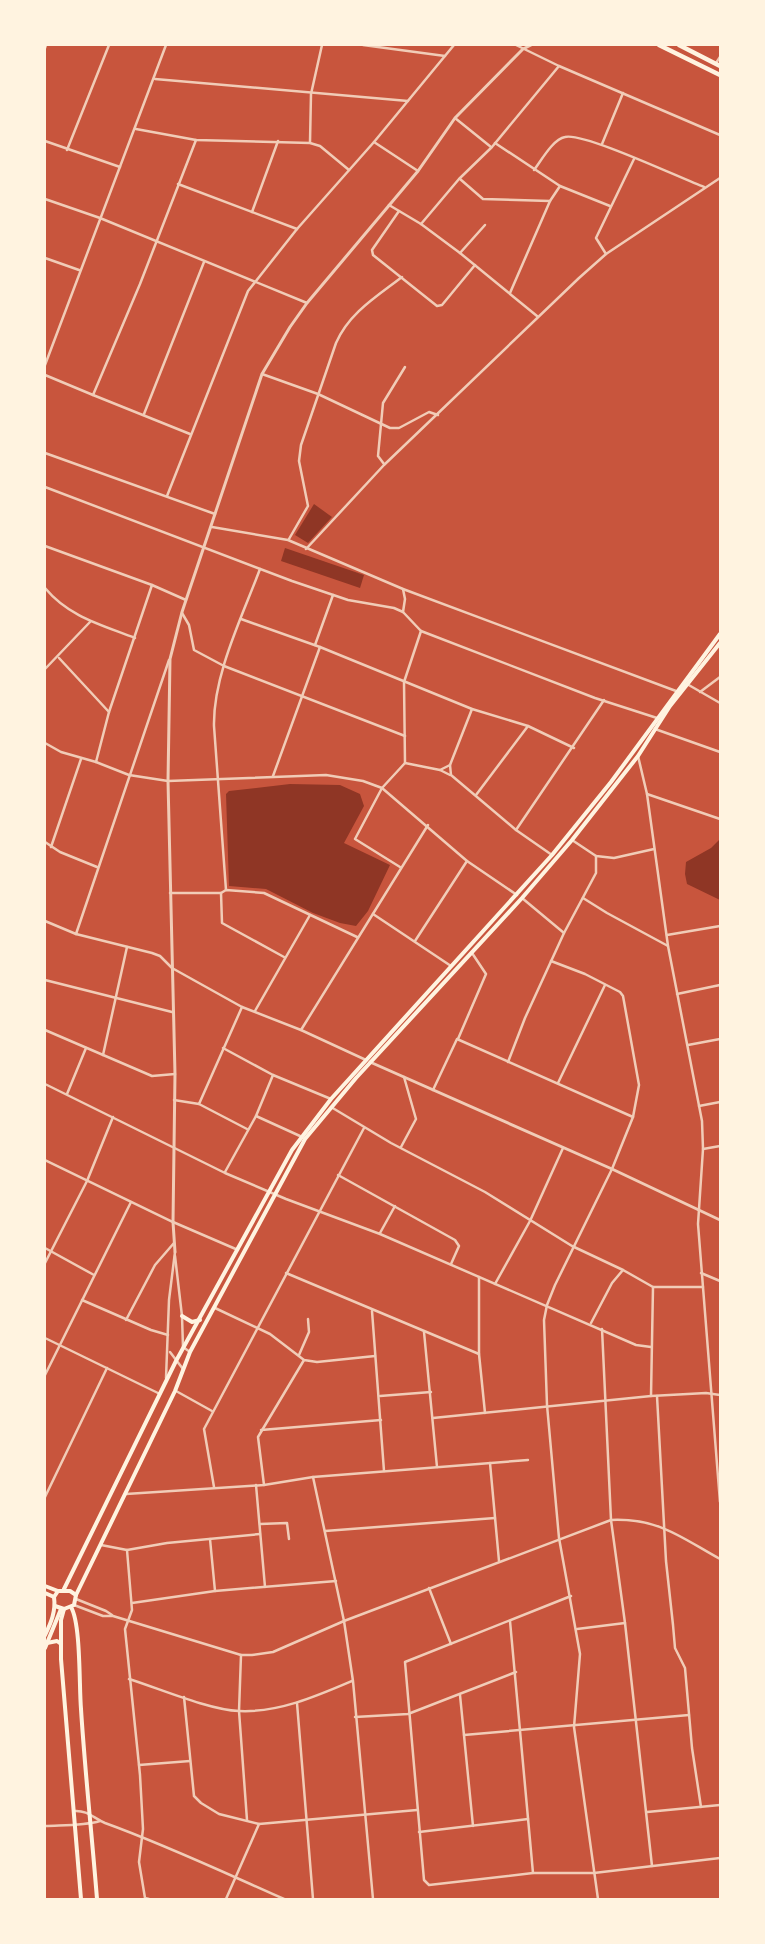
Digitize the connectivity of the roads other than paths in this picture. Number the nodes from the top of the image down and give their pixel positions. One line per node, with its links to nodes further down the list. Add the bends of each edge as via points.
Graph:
1 (109, 45): 31 (street)
2 (166, 45): 16 (street)
3 (322, 45): 18 (street)
4 (363, 45): 11 (street)
5 (454, 45): 11 (street)
6 (516, 45): 10 (street)
7 (531, 45): 10 (street)
8 (660, 45): 15 (highway)
9 (679, 45): 13 (highway)
10 (523, 47): 14 (street); 20 (street)
11 (445, 56): 19 (street)
12 (720, 57): 13 (street)
13 (718, 65)
14 (559, 66): 17 (street); 28 (street)
15 (720, 74)
16 (155, 79): 18 (street); 21 (street)
17 (623, 93): 22 (street); 29 (street)
18 (311, 94): 19 (street); 27 (street)
19 (408, 102): 26 (street)
20 (455, 118): 30 (street); 36 (street)
21 (136, 128): 23 (street); 33 (street)
22 (720, 135)
23 (196, 140): 24 (street); 39 (street)
24 (278, 140): 27 (street); 47 (street)
25 (45, 141): 31 (street)
26 (374, 142): 34 (street); 36 (street)
27 (310, 143): 34 (street, via 320,146)
28 (495, 143): 30 (street); 35 (street)
29 (602, 144): 32 (street); 35 (street, via 583,138 563,137)
30 (492, 147): 38 (street)
31 (68, 150): 33 (street)
32 (634, 159): 41 (street); 45 (street)
33 (120, 167): 48 (street)
34 (349, 170): 51 (street)
35 (534, 170): 40 (street)
36 (418, 171): 44 (street)
37 (720, 178): 41 (street)
38 (459, 179): 43 (street, via 483,199); 49 (street)
39 (178, 184): 47 (street); 52 (street)
40 (560, 186): 43 (street); 45 (street)
41 (704, 188): 54 (street)
42 (45, 199): 48 (street)
43 (550, 200): 61 (street)
44 (389, 205): 46 (street); 62 (street)
45 (610, 206): 54 (street, via 596,238)
46 (399, 211): 49 (street); 59 (street, via 372,250 373,255)
47 (252, 212): 51 (street)
48 (100, 218): 52 (street); 58 (street)
49 (421, 224): 53 (street)
50 (485, 226): 53 (street)
51 (297, 229): 60 (street)
52 (156, 243): 56 (street); 69 (street)
53 (460, 253): 57 (street)
54 (606, 254): 63 (street)
55 (45, 258): 58 (street)
56 (204, 262): 60 (street); 70 (street)
57 (475, 265): 59 (street, via 440,306); 61 (street)
58 (79, 270): 64 (street)
59 (402, 277): 68 (street, via 348,321 336,343)
60 (256, 282): 62 (street); 73 (street, via 243,301)
61 (510, 294): 63 (street)
62 (307, 303): 66 (street)
63 (538, 316): 71 (street)
64 (45, 365)
65 (406, 367): 72 (street, via 383,404)
66 (262, 374): 68 (street); 78 (street)
67 (45, 375): 69 (street)
68 (318, 394): 72 (street); 80 (street, via 299,461 308,506)
69 (93, 395): 70 (street)
70 (144, 414): 73 (street)
71 (439, 415): 72 (street, via 429,412 400,428 390,428); 75 (street)
72 (380, 422): 75 (street, via 378,456)
73 (190, 434): 77 (street)
74 (45, 453): 77 (street)
75 (384, 465): 83 (street)
76 (45, 486): 82 (street)
77 (167, 496): 78 (street)
78 (216, 514): 79 (street)
79 (212, 527): 80 (street); 82 (street)
80 (288, 540): 83 (street)
81 (45, 546): 85 (street)
82 (203, 548): 84 (street); 91 (street)
83 (306, 549): 87 (street)
84 (260, 569): 89 (street); 94 (street)
85 (152, 585): 91 (street); 98 (street)
86 (45, 588): 88 (street)
87 (403, 589): 93 (street); 109 (street)
88 (48, 592): 90 (street); 95 (street)
89 (333, 595): 93 (street); 100 (street)
90 (45, 596)
91 (186, 600): 92 (street)
92 (182, 612): 103 (street); 104 (street, via 189,625 194,650)
93 (403, 612): 96 (street)
94 (241, 618): 100 (street); 104 (street)
95 (90, 622): 98 (street); 102 (street)
96 (421, 631): 107 (street); 112 (street)
97 (720, 634): 109 (main road)
98 (135, 638): 115 (street)
99 (720, 643): 108 (main road)
100 (315, 645): 101 (street)
101 (320, 647): 107 (street); 111 (street)
102 (58, 658): 105 (street); 115 (street)
103 (170, 658): 129 (street); 133 (street)
104 (224, 666): 111 (street); 132 (street, via 214,713)
105 (45, 669)
106 (720, 677): 110 (street)
107 (404, 682): 114 (street); 119 (street)
108 (687, 684): 110 (street); 118 (main road)
109 (676, 691): 116 (main road)
110 (700, 692): 113 (street)
111 (301, 696): 119 (street); 131 (street)
112 (604, 700): 116 (street); 121 (street)
113 (720, 703)
114 (472, 709): 117 (street); 127 (street)
115 (110, 712): 125 (street)
116 (657, 718): 118 (main road)
117 (528, 726): 121 (street); 136 (street)
118 (653, 728): 122 (street); 123 (main road); 144 (main road)
119 (405, 736): 126 (street)
120 (45, 743): 124 (street)
121 (574, 748): 139 (street)
122 (720, 752)
123 (638, 756): 135 (street); 140 (main road)
124 (81, 759): 125 (street); 142 (street)
125 (96, 762): 129 (street)
126 (405, 763): 128 (street); 134 (street)
127 (450, 765): 128 (street); 130 (street)
128 (440, 770): 130 (street)
129 (129, 775): 133 (street); 147 (street)
130 (451, 775): 136 (street)
131 (273, 776): 132 (street); 134 (street, via 347,777)
132 (219, 778): 133 (street); 149 (street)
133 (168, 781): 150 (street)
134 (382, 788): 138 (street); 148 (street, via 355,839)
135 (647, 794): 137 (street); 143 (street)
136 (476, 796): 139 (street)
137 (720, 819)
138 (428, 825): 146 (street); 148 (street)
139 (516, 830): 144 (street)
140 (572, 840): 145 (street); 153 (main road)
141 (45, 842): 142 (street)
142 (51, 847): 147 (street)
143 (654, 848): 145 (street, via 614,858); 161 (street)
144 (552, 855): 152 (main road)
145 (596, 856): 154 (street, via 596,873)
146 (467, 861): 152 (street); 163 (street)
147 (97, 867): 160 (street)
148 (400, 867): 156 (street)
149 (226, 890): 151 (street); 155 (street, via 264,893)
150 (170, 893): 151 (street); 170 (street)
151 (220, 893): 167 (street, via 222,923)
152 (517, 895): 169 (main road)
153 (522, 898): 159 (street); 166 (main road)
154 (583, 898): 159 (street); 164 (street)
155 (310, 914): 162 (street); 167 (street)
156 (373, 914): 162 (street); 163 (street)
157 (45, 921): 160 (street)
158 (720, 926): 161 (street)
159 (564, 933): 168 (street)
160 (76, 934): 165 (street)
161 (667, 935): 164 (street)
162 (357, 937): 180 (street)
163 (415, 941): 169 (street)
164 (668, 946): 174 (street)
165 (127, 947): 170 (street, via 160,956); 175 (street)
166 (472, 953): 181 (street, via 486,974); 189 (main road)
167 (284, 957): 178 (street)
168 (551, 961): 172 (street); 188 (street)
169 (451, 967): 187 (main road)
170 (172, 968): 176 (street); 177 (street)
171 (45, 980): 175 (street)
172 (605, 985): 193 (street); 205 (street, via 620,992 625,1002 640,1085)
173 (720, 986): 174 (street)
174 (677, 994): 183 (street)
175 (116, 997): 177 (street); 186 (street)
176 (242, 1007): 178 (street); 185 (street)
177 (172, 1012): 190 (street)
178 (254, 1012): 180 (street)
179 (45, 1030): 184 (street)
180 (301, 1030): 187 (street)
181 (457, 1039): 188 (street); 195 (street)
182 (720, 1039): 183 (street)
183 (688, 1045): 201 (street)
184 (86, 1048): 186 (street); 196 (street)
185 (223, 1048): 191 (street); 200 (street)
186 (103, 1055): 190 (street, via 152,1076)
187 (367, 1060): 189 (street); 197 (main road)
188 (508, 1062): 193 (street)
189 (372, 1063): 192 (street); 202 (main road)
190 (175, 1074): 198 (street)
191 (273, 1075): 197 (street); 203 (street)
192 (404, 1077): 195 (street); 210 (street, via 416,1119)
193 (558, 1083): 205 (street)
194 (45, 1084): 196 (street)
195 (433, 1090): 212 (street)
196 (67, 1094): 204 (street)
197 (331, 1098): 208 (main road)
198 (174, 1100): 200 (street); 211 (street)
199 (720, 1102): 201 (street)
200 (199, 1104): 207 (street)
201 (700, 1106): 213 (street)
202 (331, 1107): 206 (street); 220 (main road, via 305,1139)
203 (256, 1116): 207 (street); 208 (street)
204 (113, 1117): 211 (street); 218 (street)
205 (634, 1117): 215 (street)
206 (364, 1128): 210 (street); 217 (street)
207 (247, 1129): 216 (street)
208 (300, 1136): 219 (main road)
209 (720, 1146): 213 (street)
210 (401, 1147): 226 (street, via 485,1192)
211 (173, 1148): 216 (street); 227 (street)
212 (563, 1148): 215 (street); 226 (street)
213 (703, 1149): 223 (street)
214 (45, 1160): 218 (street)
215 (612, 1169): 223 (street); 230 (street)
216 (225, 1173): 219 (street)
217 (338, 1175): 222 (street); 224 (street)
218 (87, 1180): 221 (street); 233 (street)
219 (270, 1191): 220 (street); 232 (main road)
220 (275, 1194): 224 (street); 248 (main road)
221 (131, 1202): 227 (street); 240 (street)
222 (395, 1206): 228 (street); 236 (street, via 455,1240 459,1246)
223 (698, 1210): 225 (street); 239 (street)
224 (320, 1211): 228 (street); 238 (street)
225 (720, 1220)
226 (530, 1221): 230 (street); 243 (street)
227 (173, 1222): 229 (street); 232 (street)
228 (380, 1234): 236 (street)
229 (174, 1243): 234 (street); 252 (street, via 155,1265)
230 (572, 1246): 237 (street); 247 (street)
231 (45, 1248): 233 (street)
232 (238, 1250): 253 (main road)
233 (51, 1251): 235 (street); 240 (street)
234 (175, 1252): 250 (street); 258 (street)
235 (45, 1263)
236 (451, 1264): 241 (street)
237 (623, 1270): 244 (street); 254 (street, via 612,1283)
238 (286, 1273): 249 (street); 256 (street)
239 (702, 1274): 242 (street); 245 (street)
240 (94, 1275): 246 (street)
241 (479, 1277): 243 (street); 265 (street)
242 (720, 1281)
243 (495, 1284): 247 (street)
244 (653, 1287): 245 (street); 261 (street)
245 (703, 1287): 276 (street)
246 (82, 1300): 252 (street); 260 (street)
247 (546, 1305): 254 (street); 283 (street)
248 (213, 1307): 256 (street); 264 (main road)
249 (372, 1310): 257 (street); 267 (street)
250 (182, 1316): 253 (main road, via 192,1322); 262 (street)
251 (308, 1319): 266 (street, via 309,1332)
252 (126, 1320): 258 (street)
253 (200, 1320): 262 (main road)
254 (591, 1323): 255 (street)
255 (602, 1329): 261 (street, via 636,1345); 282 (street)
256 (258, 1330): 266 (street, via 270,1334); 284 (street)
257 (424, 1332): 265 (street); 275 (street)
258 (168, 1335): 263 (street)
259 (45, 1338): 260 (street)
260 (60, 1345): 270 (street); 272 (street)
261 (652, 1346): 280 (street)
262 (184, 1348): 264 (street); 269 (main road)
263 (169, 1351): 269 (street); 273 (street)
264 (190, 1352): 271 (main road)
265 (479, 1354): 285 (street)
266 (298, 1355): 268 (street)
267 (376, 1356): 268 (street, via 317,1362); 279 (street)
268 (304, 1360): 288 (street)
269 (176, 1361): 271 (street); 273 (main road)
270 (107, 1368): 277 (street); 299 (street)
271 (183, 1369): 274 (main road)
272 (45, 1375)
273 (166, 1381): 277 (main road)
274 (175, 1391): 284 (street); 298 (main road)
275 (430, 1392): 279 (street); 286 (street)
276 (712, 1393): 278 (street); 281 (street); 289 (street)
277 (160, 1394): 318 (main road)
278 (720, 1395)
279 (380, 1396): 287 (street)
280 (651, 1396): 281 (street); 282 (street)
281 (657, 1396): 304 (street)
282 (604, 1401): 283 (street); 302 (street)
283 (547, 1405): 285 (street); 308 (street)
284 (212, 1411): 297 (street, via 204,1429)
285 (485, 1413): 286 (street)
286 (434, 1418): 292 (street)
287 (381, 1420): 288 (street); 293 (street)
288 (261, 1430): 296 (street, via 257,1441)
289 (718, 1459): 300 (street)
290 (528, 1460): 291 (street)
291 (490, 1463): 292 (street); 301 (street)
292 (437, 1467): 293 (street)
293 (384, 1472): 294 (street)
294 (313, 1477): 296 (street); 305 (street)
295 (256, 1485): 296 (street); 297 (street); 303 (street)
296 (264, 1485)
297 (214, 1487): 298 (street)
298 (124, 1494): 310 (main road)
299 (45, 1497)
300 (720, 1502)
301 (495, 1518): 305 (street); 313 (street)
302 (611, 1520): 304 (street, via 644,1520); 308 (street); 333 (street)
303 (260, 1524): 306 (street); 307 (street, via 287,1523)
304 (665, 1528): 312 (street); 349 (street, via 675,1648 685,1668)
305 (325, 1531): 314 (street)
306 (260, 1534): 309 (street); 316 (street)
307 (289, 1538)
308 (559, 1538): 313 (street); 322 (street)
309 (210, 1540): 311 (street); 320 (street)
310 (101, 1545): 311 (street); 323 (main road)
311 (128, 1550): 325 (street)
312 (720, 1560)
313 (500, 1561): 317 (street)
314 (336, 1581): 316 (street); 331 (street)
315 (45, 1586): 319 (main road)
316 (265, 1587): 320 (street)
317 (429, 1588): 331 (street); 338 (street)
318 (64, 1589): 319 (main road); 323 (main road)
319 (58, 1591): 324 (main road)
320 (215, 1592): 325 (street)
321 (45, 1594): 324 (main road)
322 (571, 1596): 332 (street); 334 (street)
323 (76, 1597): 327 (main road); 329 (street)
324 (54, 1598): 326 (main road)
325 (132, 1603): 330 (street)
326 (55, 1606): 328 (main road); 335 (main road)
327 (73, 1606): 328 (main road); 329 (street); 362 (main road)
328 (63, 1609): 336 (main road); 337 (main road)
329 (113, 1616): 330 (street)
330 (127, 1621): 340 (street); 342 (street)
331 (344, 1621): 340 (street, via 273,1652 252,1656); 343 (street)
332 (510, 1621): 338 (street); 341 (street)
333 (625, 1623): 334 (street); 351 (street)
334 (577, 1629): 352 (street, via 580,1664)
335 (45, 1635)
336 (47, 1643): 337 (main road); 339 (main road)
337 (61, 1644): 360 (main road)
338 (451, 1644): 348 (street, via 405,1662)
339 (45, 1648)
340 (242, 1654): 347 (street)
341 (516, 1672): 344 (street); 353 (street)
342 (128, 1679): 345 (street); 356 (street)
343 (353, 1681): 346 (street); 350 (street)
344 (460, 1695): 348 (street); 354 (street)
345 (184, 1697): 347 (street); 355 (street)
346 (297, 1703): 347 (street); 364 (street)
347 (239, 1711): 366 (street)
348 (408, 1714): 350 (street); 359 (street)
349 (689, 1715): 351 (street); 358 (street)
350 (355, 1717): 363 (street)
351 (636, 1720): 352 (street); 361 (street)
352 (574, 1727): 353 (street); 378 (street)
353 (521, 1730): 354 (street); 365 (street)
354 (464, 1735): 372 (street)
355 (190, 1761): 356 (street); 366 (street, via 196,1799 219,1814)
356 (138, 1765): 374 (street)
357 (720, 1805): 358 (street)
358 (701, 1807): 361 (street)
359 (417, 1810): 363 (street); 373 (street)
360 (74, 1811): 362 (street); 368 (main road)
361 (647, 1812): 376 (street)
362 (90, 1814): 367 (street); 369 (main road)
363 (365, 1814): 364 (street); 386 (street)
364 (308, 1819): 370 (street); 385 (street)
365 (528, 1819): 372 (street); 377 (street)
366 (247, 1820): 370 (street)
367 (100, 1821): 369 (street); 374 (street)
368 (75, 1823): 369 (street); 371 (street); 380 (main road)
369 (90, 1824): 381 (main road)
370 (259, 1824): 379 (street)
371 (45, 1826)
372 (473, 1826): 373 (street)
373 (419, 1832): 377 (street, via 424,1880 429,1885)
374 (142, 1836): 379 (street); 382 (street, via 139,1862)
375 (720, 1858): 376 (street)
376 (652, 1866): 378 (street)
377 (533, 1873): 378 (street)
378 (594, 1873): 387 (street)
379 (235, 1878): 383 (street); 384 (street)
380 (81, 1899)
381 (97, 1899)
382 (147, 1899)
383 (226, 1899)
384 (284, 1899)
385 (313, 1899)
386 (373, 1899)
387 (598, 1899)

